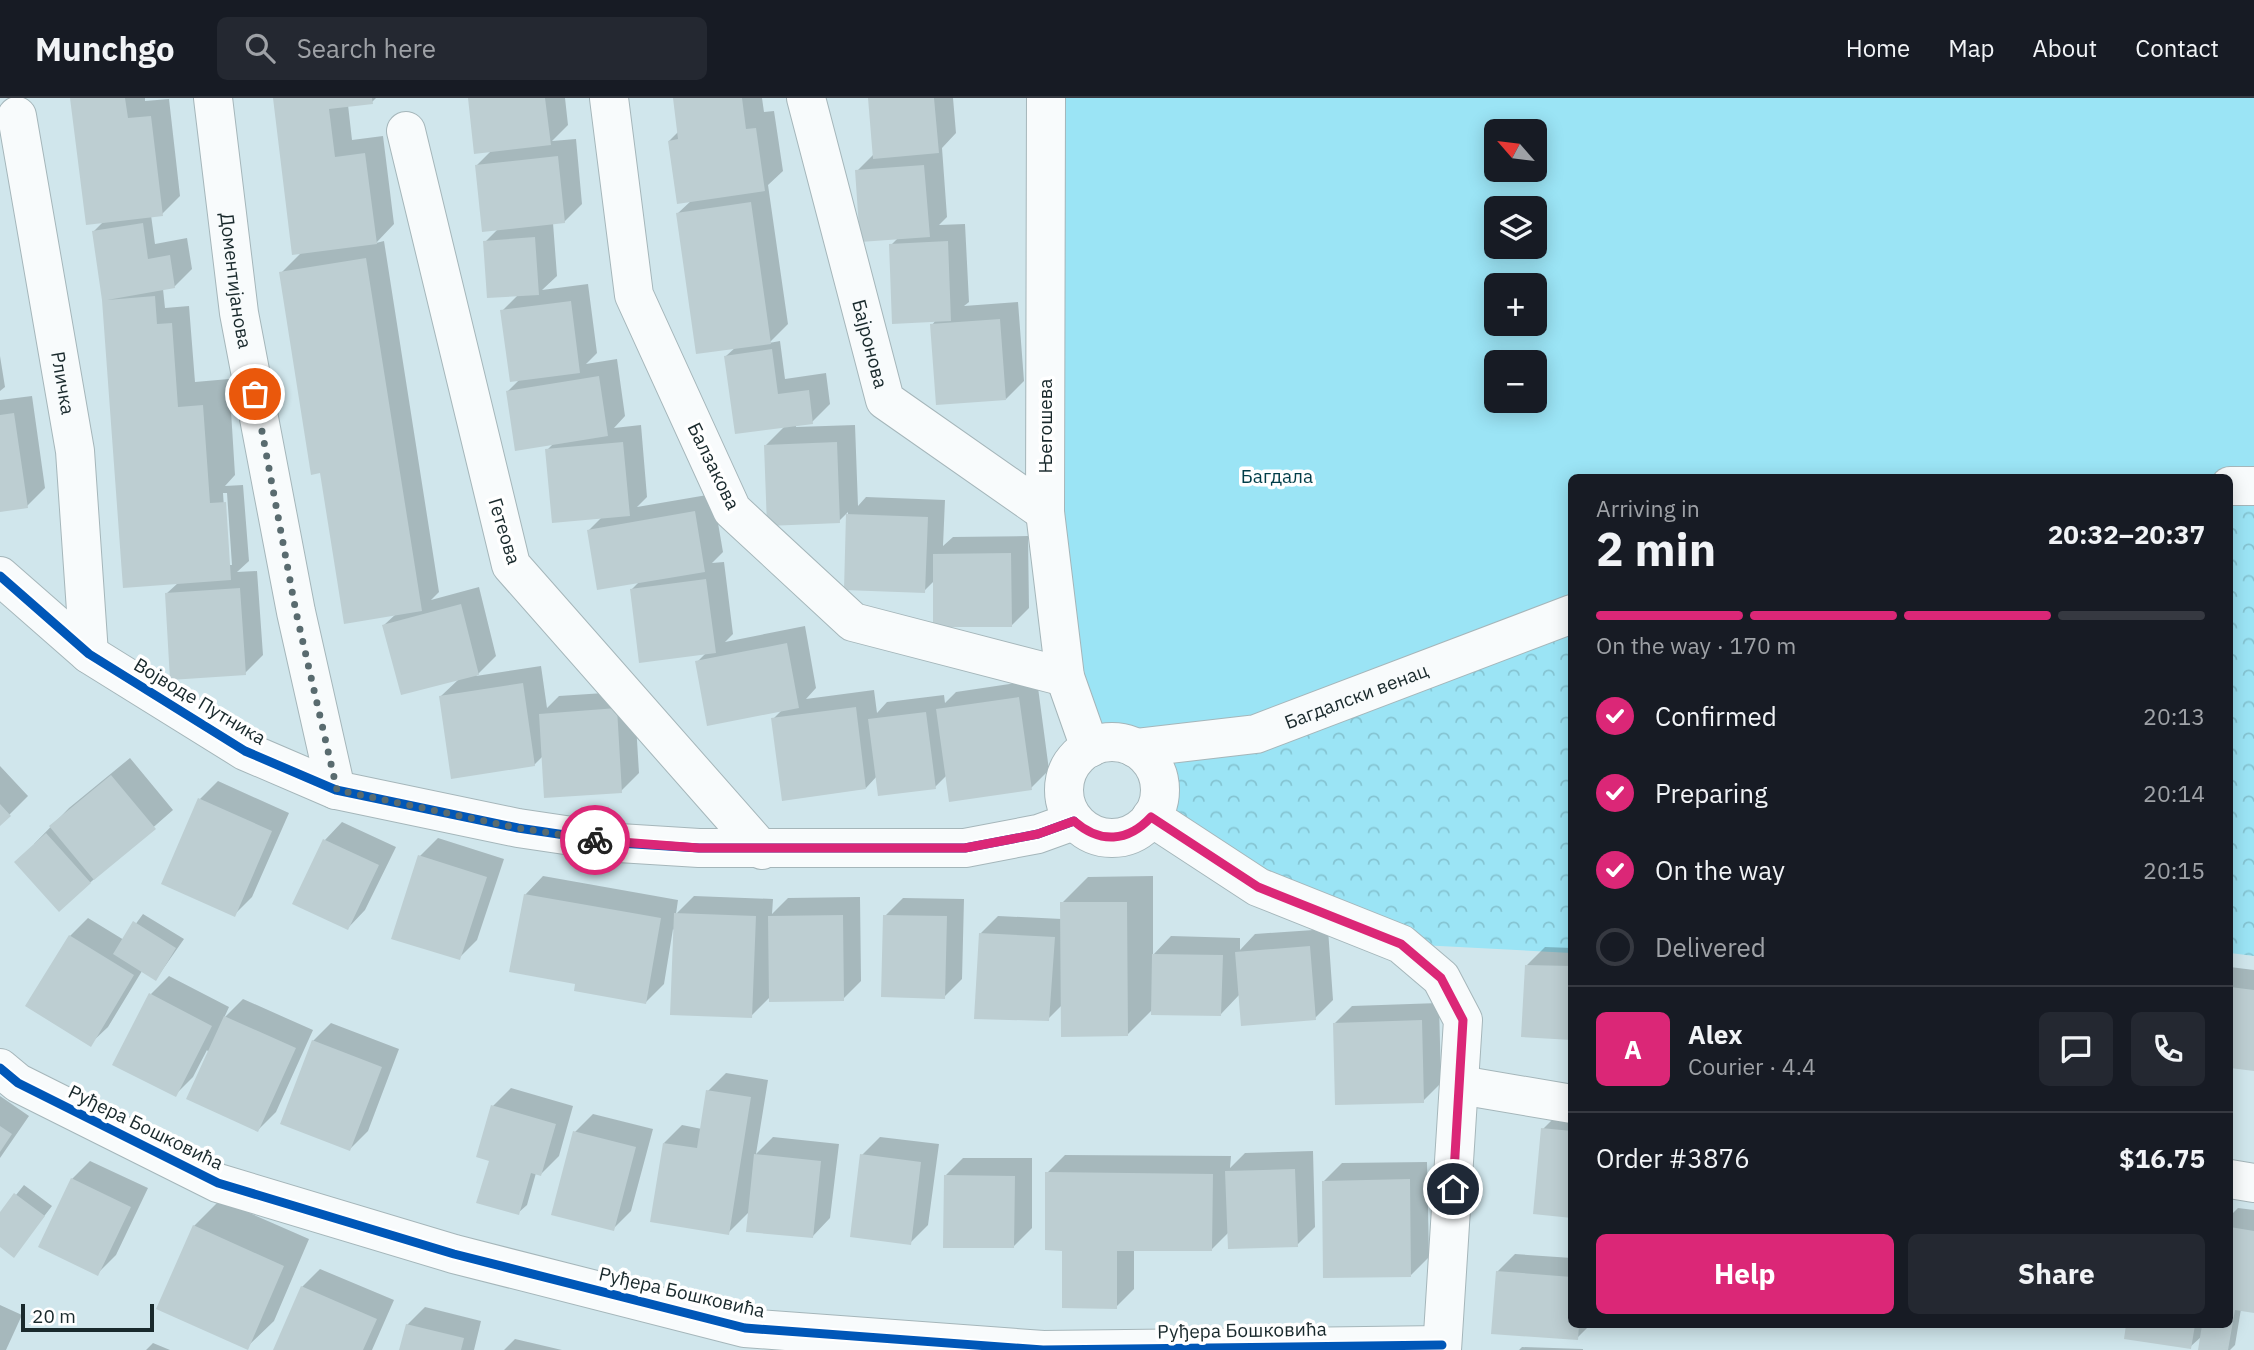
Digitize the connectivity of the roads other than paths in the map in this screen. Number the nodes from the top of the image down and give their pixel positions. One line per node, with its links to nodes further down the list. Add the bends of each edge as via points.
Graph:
1 (213, 98): 16 (street, Доментијанова, via 239,313 296,612)
2 (609, 98): 13 (street, Балзакова, via 634,295 732,510 853,622)
3 (806, 98): 9 (street, Бајронова, via 885,400)
4 (1046, 98): 9 (street, Његошева)
5 (17, 116): 12 (street, Рличка, via 75,452)
6 (406, 131): 19 (street, Гетеова, via 511,565)
7 (2233, 486): 8 (street)
8 (2254, 486)
9 (1045, 512): 13 (street, Његошева)
10 (0, 576): 12 (street, Војводе Путника)
11 (1568, 616): 15 (street, Багдалски венац, via 1256,734)
12 (89, 654): 16 (street, Војводе Путника, via 245,751)
13 (1065, 677): 14 (street, Његошева)
14 (1090, 748): 15 (street, via 1121,743); 18 (street, via 1077,757 1064,786)
15 (1135, 748): 17 (street, via 1156,772 1158,803)
16 (337, 790): 19 (street, Војводе Путника, via 619,844)
17 (1151, 817): 18 (street, via 1140,829 1110,838 1095,835); 21 (street, via 1258,887 1401,944 1441,978 1463,1020)
18 (1074, 821): 19 (street, Војводе Путника, via 1038,834 965,848)
19 (762, 850)
20 (0, 1068): 25 (street, Руђера Бошковића, via 18,1083 218,1183 454,1254 745,1328 1043,1350)
21 (1460, 1085): 22 (street); 25 (street)
22 (1568, 1103)
23 (2233, 1180): 24 (street)
24 (2254, 1183)
25 (1442, 1347)

